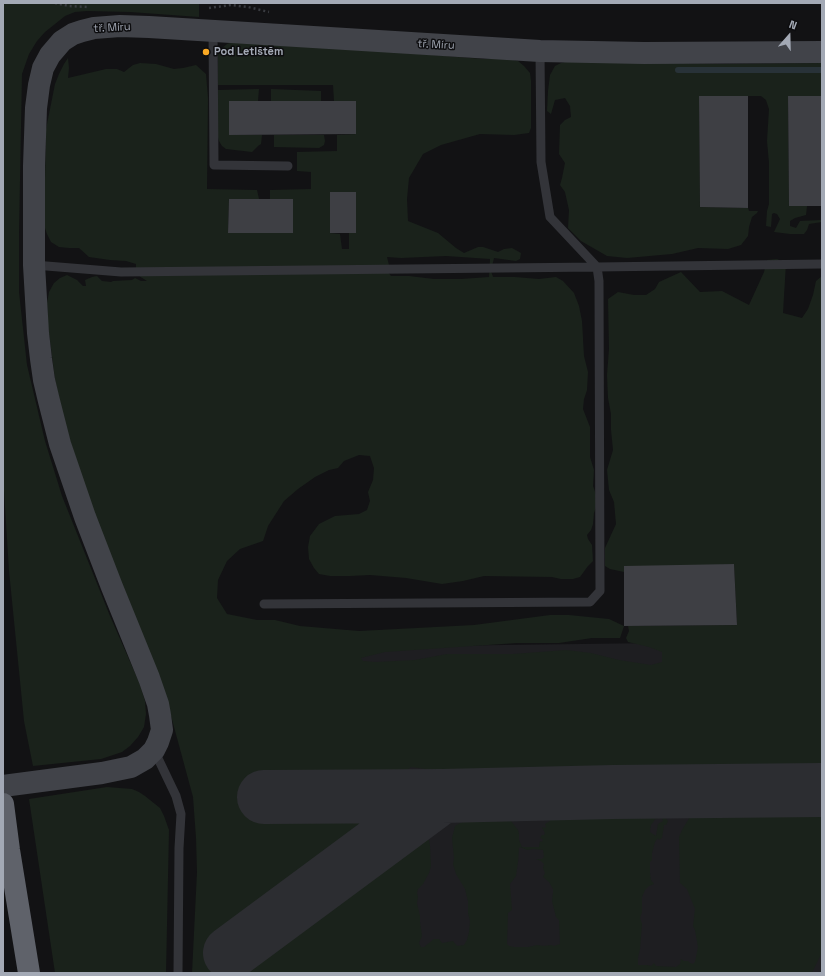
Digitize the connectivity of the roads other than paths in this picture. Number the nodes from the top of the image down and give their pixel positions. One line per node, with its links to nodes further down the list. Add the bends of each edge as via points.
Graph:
1 (213, 30): 2 (main road, tř. Míru); 4 (lane, via 214,166); 6 (main road, tř. Míru, via 106,26 67,37 50,55 43,68 37,96)
2 (540, 51): 3 (main road, tř. Míru); 7 (lane, via 541,162 550,217)
3 (822, 52)
4 (288, 166)
5 (822, 264): 7 (lane)
6 (34, 265): 7 (lane, via 121,272); 9 (main road, tř. Míru, via 38,333 49,401 77,497 158,704 162,730)
7 (598, 267): 8 (lane, via 600,591 590,602)
8 (264, 604)
9 (154, 750): 10 (main road, via 138,764 124,769); 13 (lane, via 176,796 180,814)
10 (3, 786)
11 (3, 804): 12 (highway)
12 (29, 973)
13 (178, 973)

